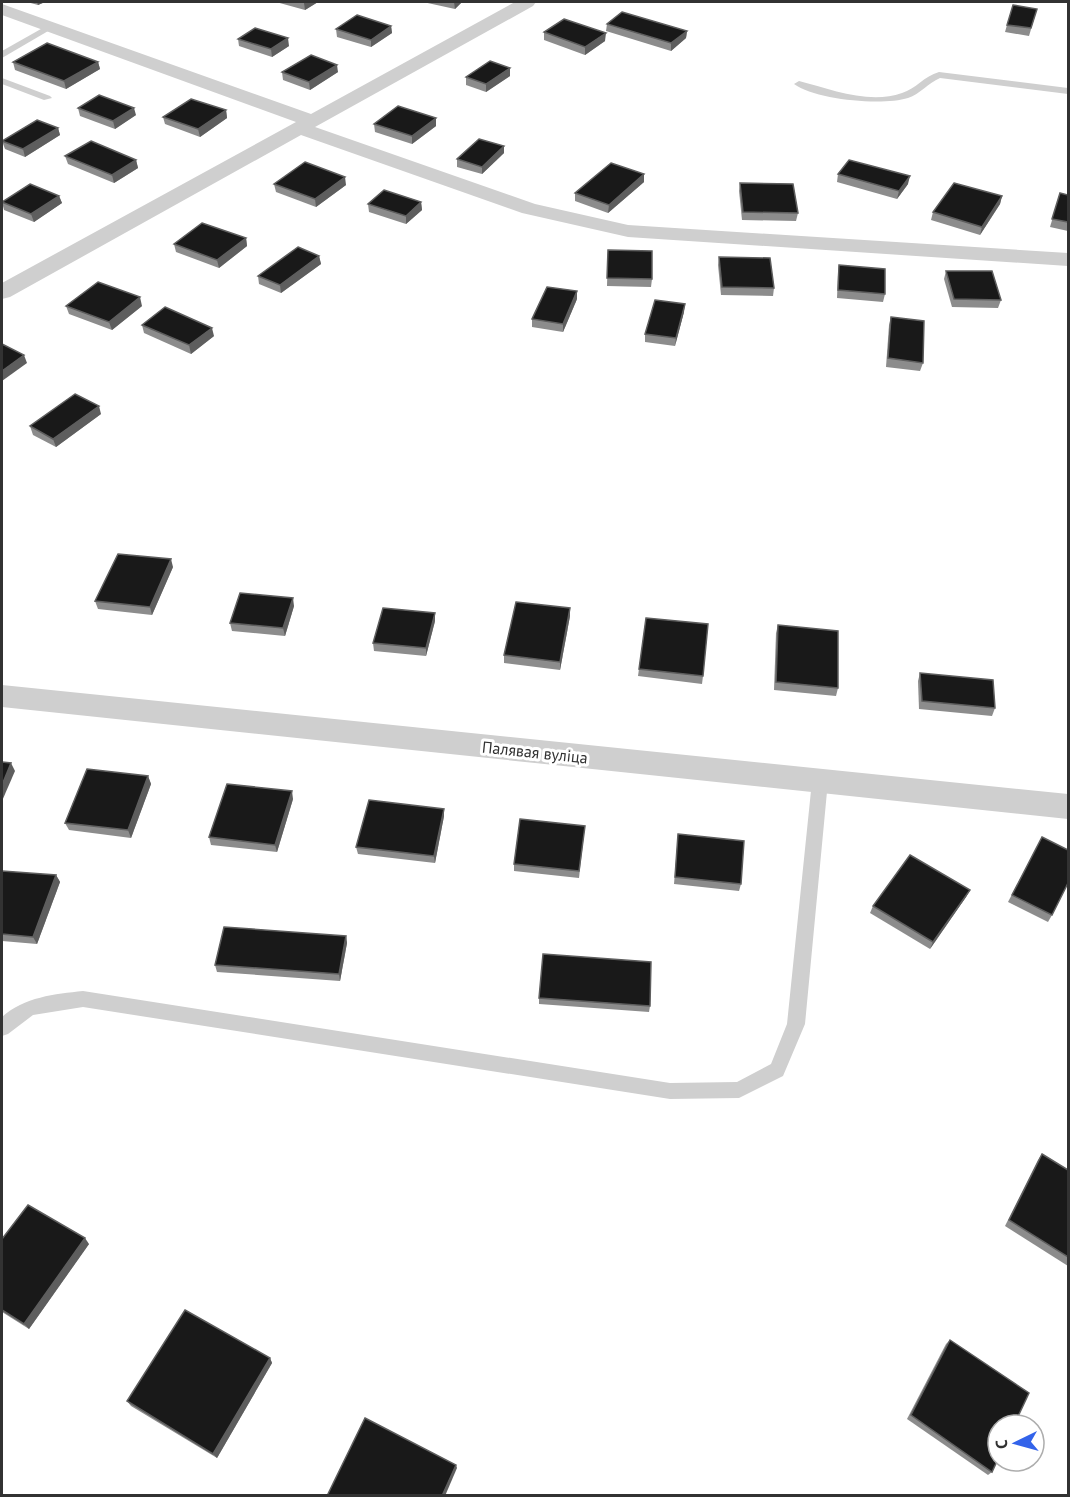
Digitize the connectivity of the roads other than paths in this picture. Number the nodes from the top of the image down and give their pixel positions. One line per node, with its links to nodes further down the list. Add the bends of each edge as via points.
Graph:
1 (527, 2): 9 (street)
2 (2, 9): 3 (street)
3 (51, 27): 4 (lane); 9 (street)
4 (2, 55)
5 (2, 81): 8 (lane)
6 (799, 84): 7 (lane, via 856,99 882,101 906,96 930,77 939,75)
7 (1068, 91)
8 (47, 98)
9 (307, 124): 10 (street, via 530,209 628,231); 11 (street)
10 (1068, 260)
11 (2, 292)
12 (2, 696): 13 (street, Палявая вуліца)
13 (820, 781): 14 (street, Палявая вуліца); 15 (lane, via 795,1024 777,1070 739,1090 670,1091 83,999 43,1003 10,1017)
14 (1068, 807)
15 (2, 1028)

